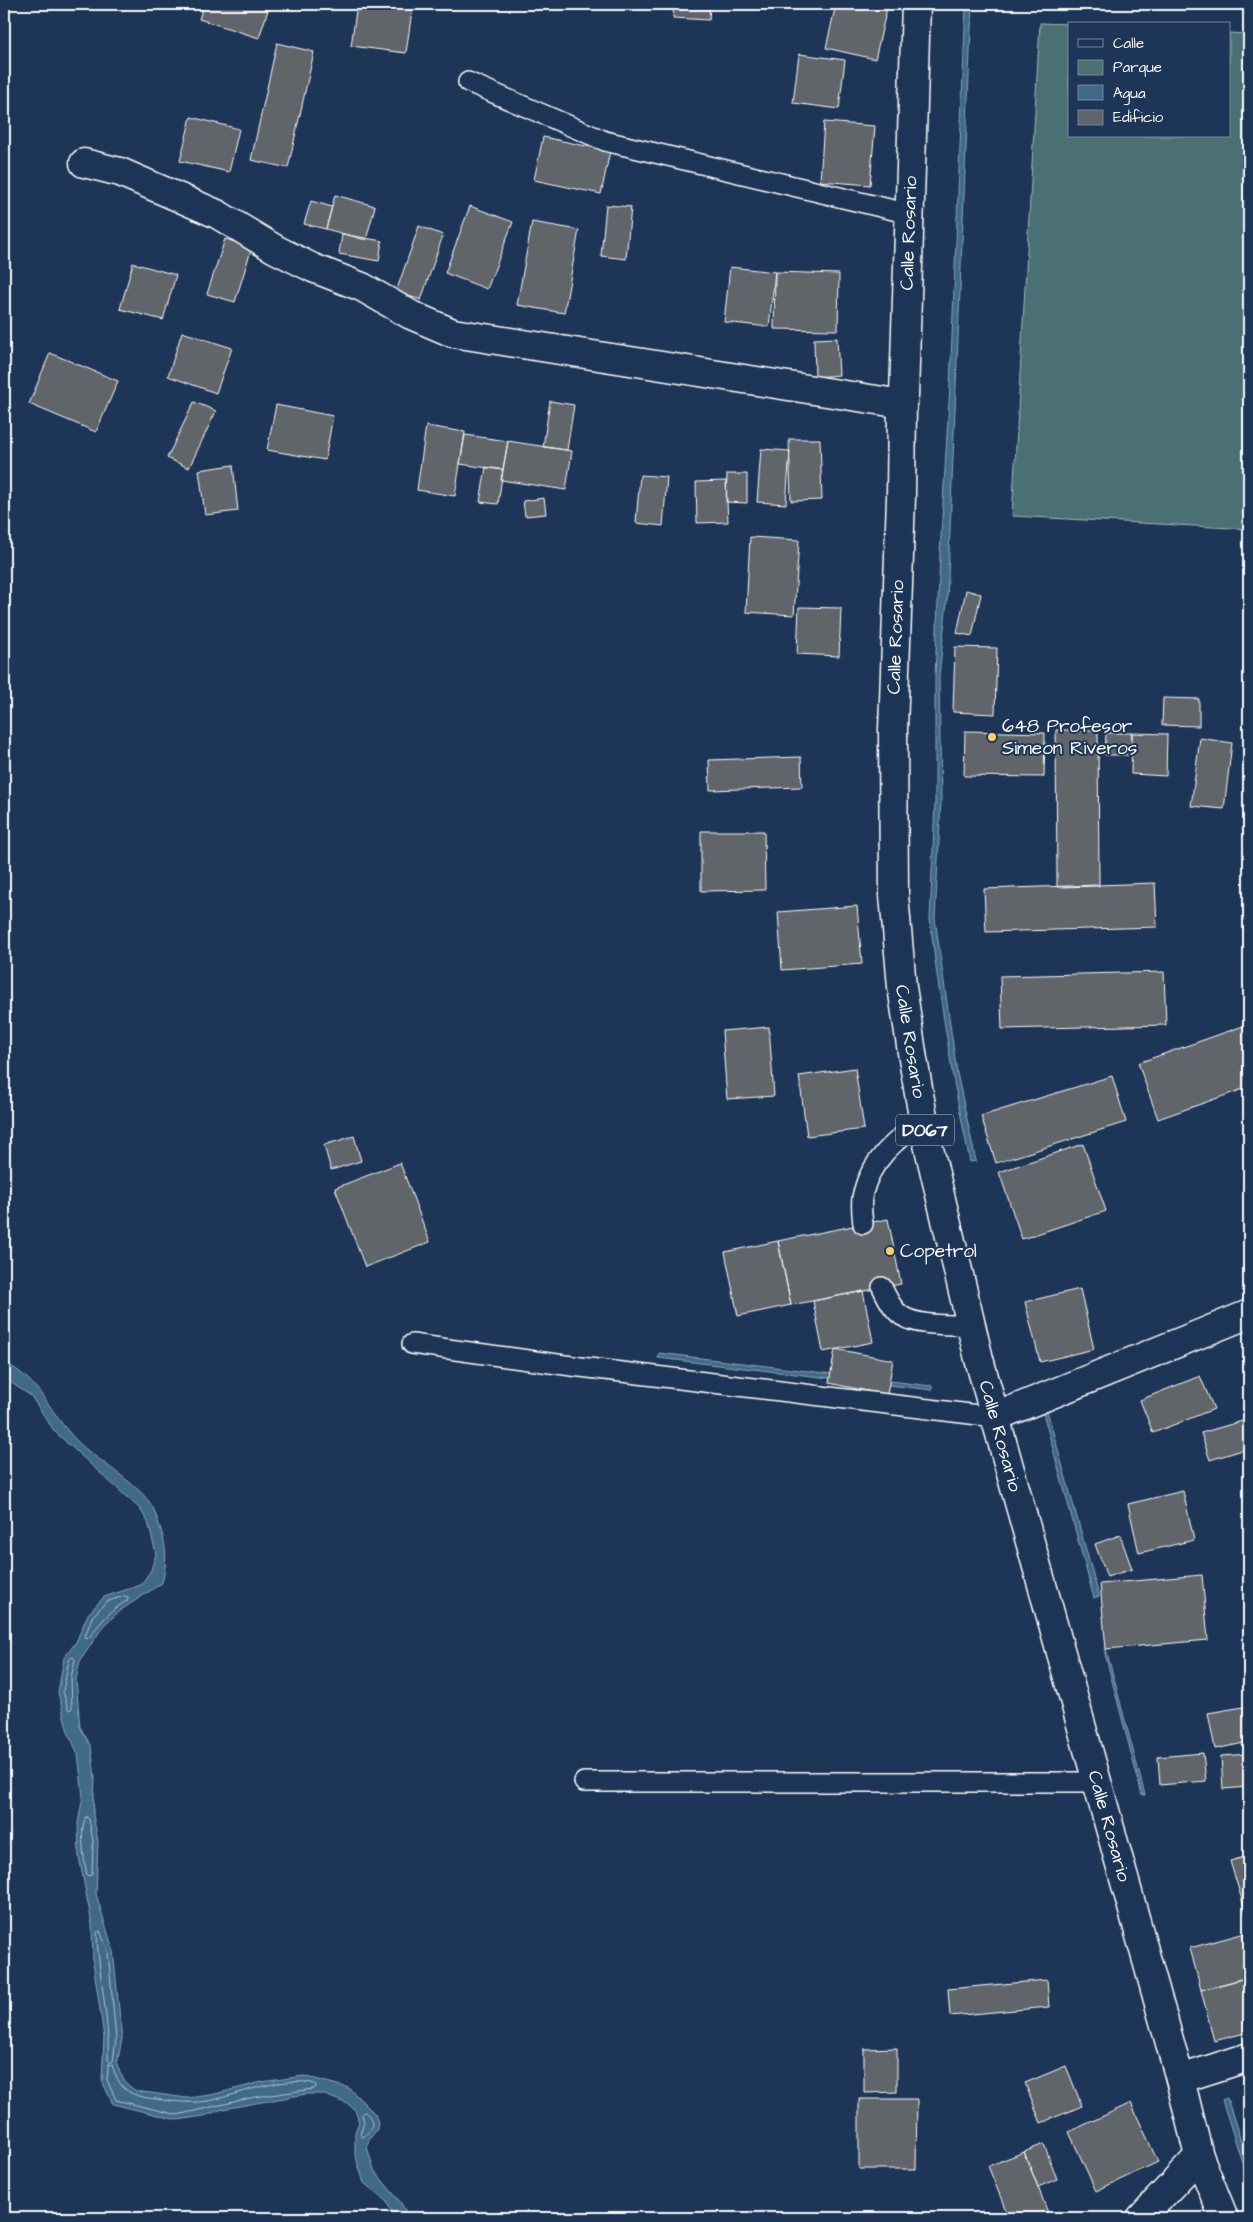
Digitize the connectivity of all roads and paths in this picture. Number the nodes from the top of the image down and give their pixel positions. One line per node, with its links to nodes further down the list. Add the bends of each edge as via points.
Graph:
1 (916, 4): 4 (main road, Calle Rosario / D067)
2 (468, 82): 4 (lane, via 605,141)
3 (84, 163): 5 (main road, via 120,172 216,214 275,249 362,287 411,315 453,333)
4 (910, 214): 5 (main road, Calle Rosario / D067)
5 (902, 404): 6 (main road, Calle Rosario / D067, via 893,730 894,895 902,987)
6 (923, 1118): 7 (lane, via 888,1147 872,1168 862,1195); 10 (main road, Calle Rosario / D067)
7 (863, 1224)
8 (882, 1287): 10 (lane, via 901,1315 919,1322)
9 (1249, 1314): 12 (main road)
10 (971, 1326): 12 (main road, Calle Rosario / D067)
11 (412, 1344): 12 (lane)
12 (995, 1417): 14 (main road, Calle Rosario / D067)
13 (584, 1782): 14 (lane)
14 (1097, 1782): 16 (main road, Calle Rosario / D067)
15 (1249, 2057): 16 (main road)
16 (1180, 2079): 17 (main road, Calle Rosario / D067)
17 (1198, 2156): 18 (main road); 19 (main road, Calle Rosario / D067)
18 (1140, 2218)
19 (1224, 2218)

